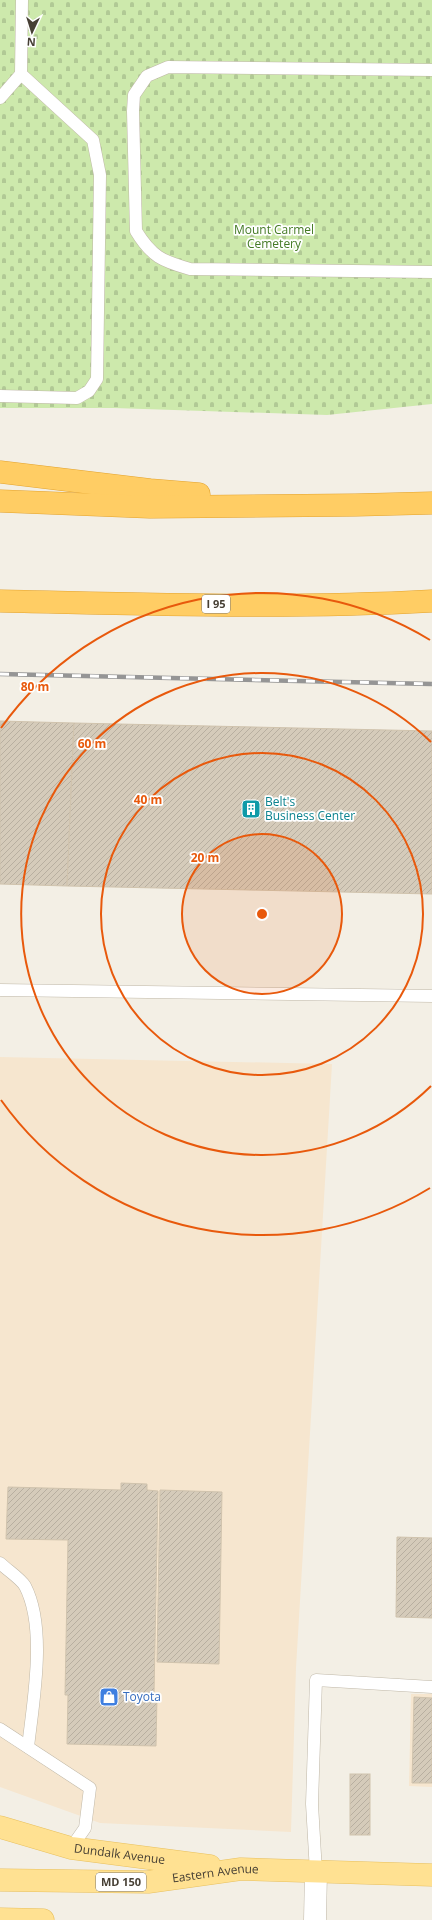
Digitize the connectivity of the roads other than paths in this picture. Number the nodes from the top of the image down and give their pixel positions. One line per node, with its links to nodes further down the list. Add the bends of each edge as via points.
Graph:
1 (22, 0): 3 (lane)
2 (432, 70): 5 (lane, via 168,67 147,76 134,95 133,111 136,231 145,246 164,261 190,269)
3 (21, 74): 4 (lane); 6 (lane, via 93,140 100,175 97,379 89,391 77,398)
4 (0, 98)
5 (432, 272)
6 (0, 396)
7 (0, 472): 10 (highway, via 150,490)
8 (0, 501): 10 (highway, via 150,507)
9 (432, 502): 10 (highway)
10 (356, 505)
11 (0, 600): 12 (highway, I 95, via 139,604 353,605)
12 (432, 601)
13 (0, 990): 14 (lane)
14 (432, 996)
15 (0, 1563): 18 (lane, via 24,1585 35,1623 37,1666)
16 (432, 1687): 22 (lane, via 316,1680 312,1804)
17 (0, 1729): 18 (lane)
18 (28, 1747): 20 (lane, via 90,1788 85,1828)
19 (0, 1827): 20 (main road, Dundalk Avenue)
20 (71, 1848): 21 (main road, Dundalk Avenue)
21 (241, 1869): 22 (main road, Eastern Avenue / MD 150); 24 (main road, Eastern Avenue / MD 150, via 148,1882)
22 (316, 1872): 23 (main road, Eastern Avenue / MD 150); 27 (street)
23 (432, 1875)
24 (0, 1880)
25 (0, 1919): 26 (main road)
26 (43, 1920)
27 (315, 1920)

